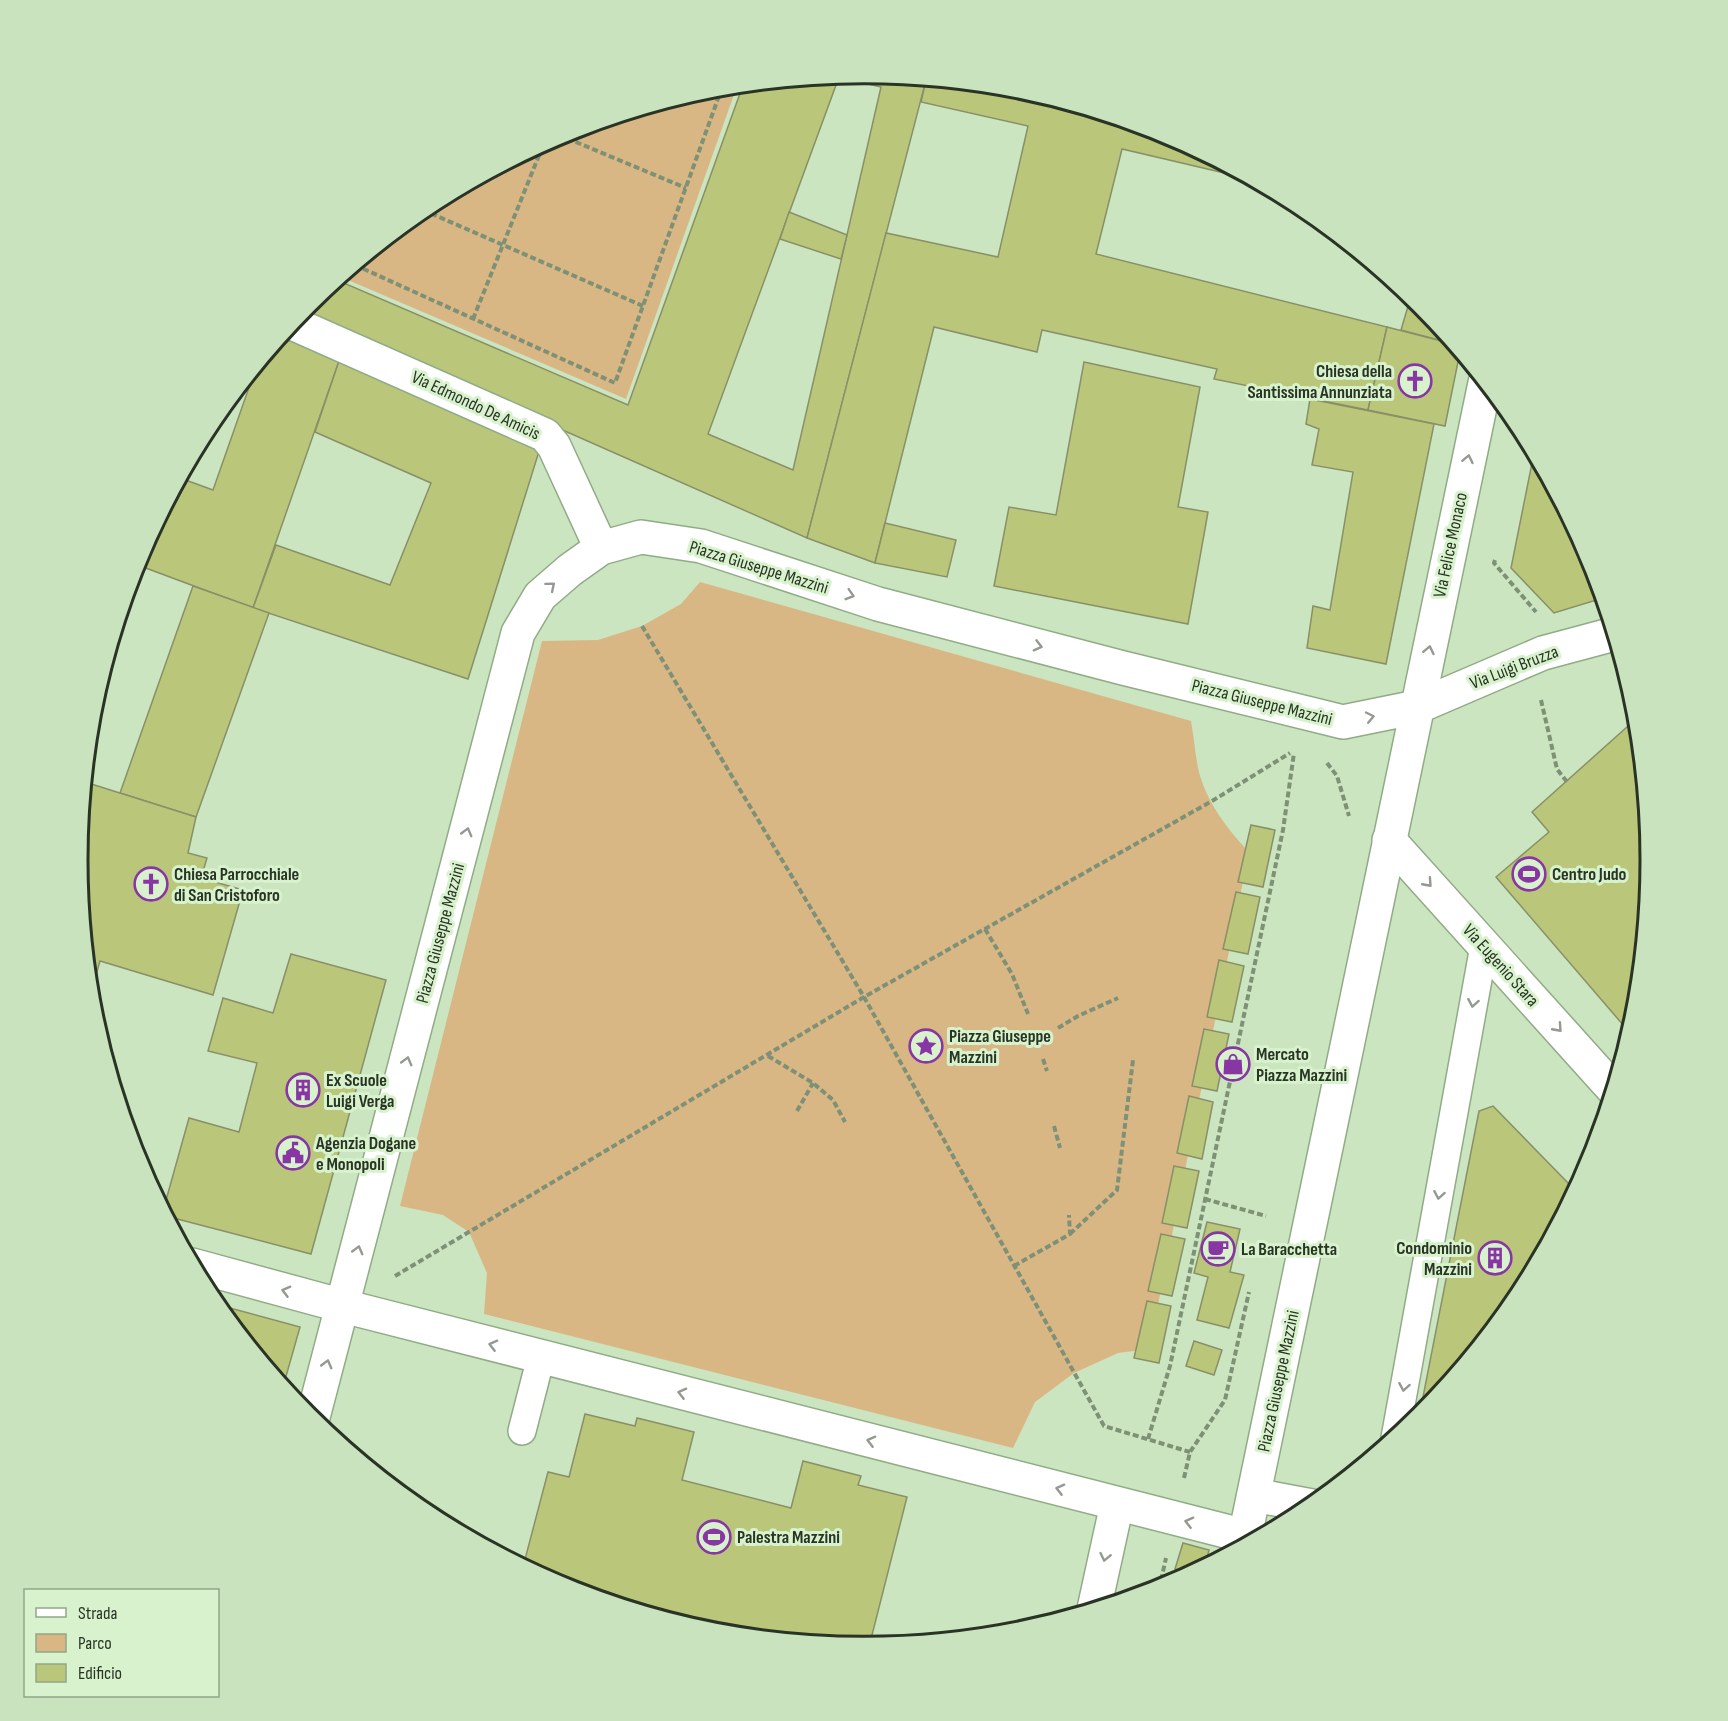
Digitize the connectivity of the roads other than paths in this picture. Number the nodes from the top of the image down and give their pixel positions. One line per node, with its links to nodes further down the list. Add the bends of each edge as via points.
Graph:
1 (300, 327): 3 (street, Via Edmondo De Amicis, via 545,435 554,446)
2 (1483, 392): 5 (street, Via Felice Monaco, one-way to 2)
3 (601, 548): 5 (street, Piazza Giuseppe Mazzini, one-way to 5, via 641,537 700,546 878,604 1343,722); 10 (street, Piazza Giuseppe Mazzini, one-way to 3, via 518,633 540,596)
4 (1607, 636): 5 (street, Via Luigi Bruzza, via 1543,653)
5 (1417, 707): 6 (street, Piazza Giuseppe Mazzini)
6 (1389, 840): 7 (street, Via Eugenio Stara, one-way to 7); 15 (street, Piazza Giuseppe Mazzini)
7 (1484, 946): 8 (street, Via Eugenio Stara, one-way to 8); 13 (lane, one-way to 13)
8 (1607, 1083)
9 (204, 1268): 10 (street, one-way to 9)
10 (343, 1306): 11 (street, Piazza Giuseppe Mazzini, one-way to 10); 12 (street, one-way to 10)
11 (541, 1357): 14 (lane); 17 (street, Piazza Giuseppe Mazzini, one-way to 11)
12 (315, 1410)
13 (1397, 1424)
14 (522, 1431)
15 (1254, 1495): 16 (street); 18 (street, Piazza Giuseppe Mazzini)
16 (1299, 1503)
17 (1117, 1504): 19 (street, Piazza Giuseppe Mazzini, one-way to 17); 20 (street, one-way to 20)
18 (1245, 1537)
19 (1239, 1540)
20 (1096, 1602)

